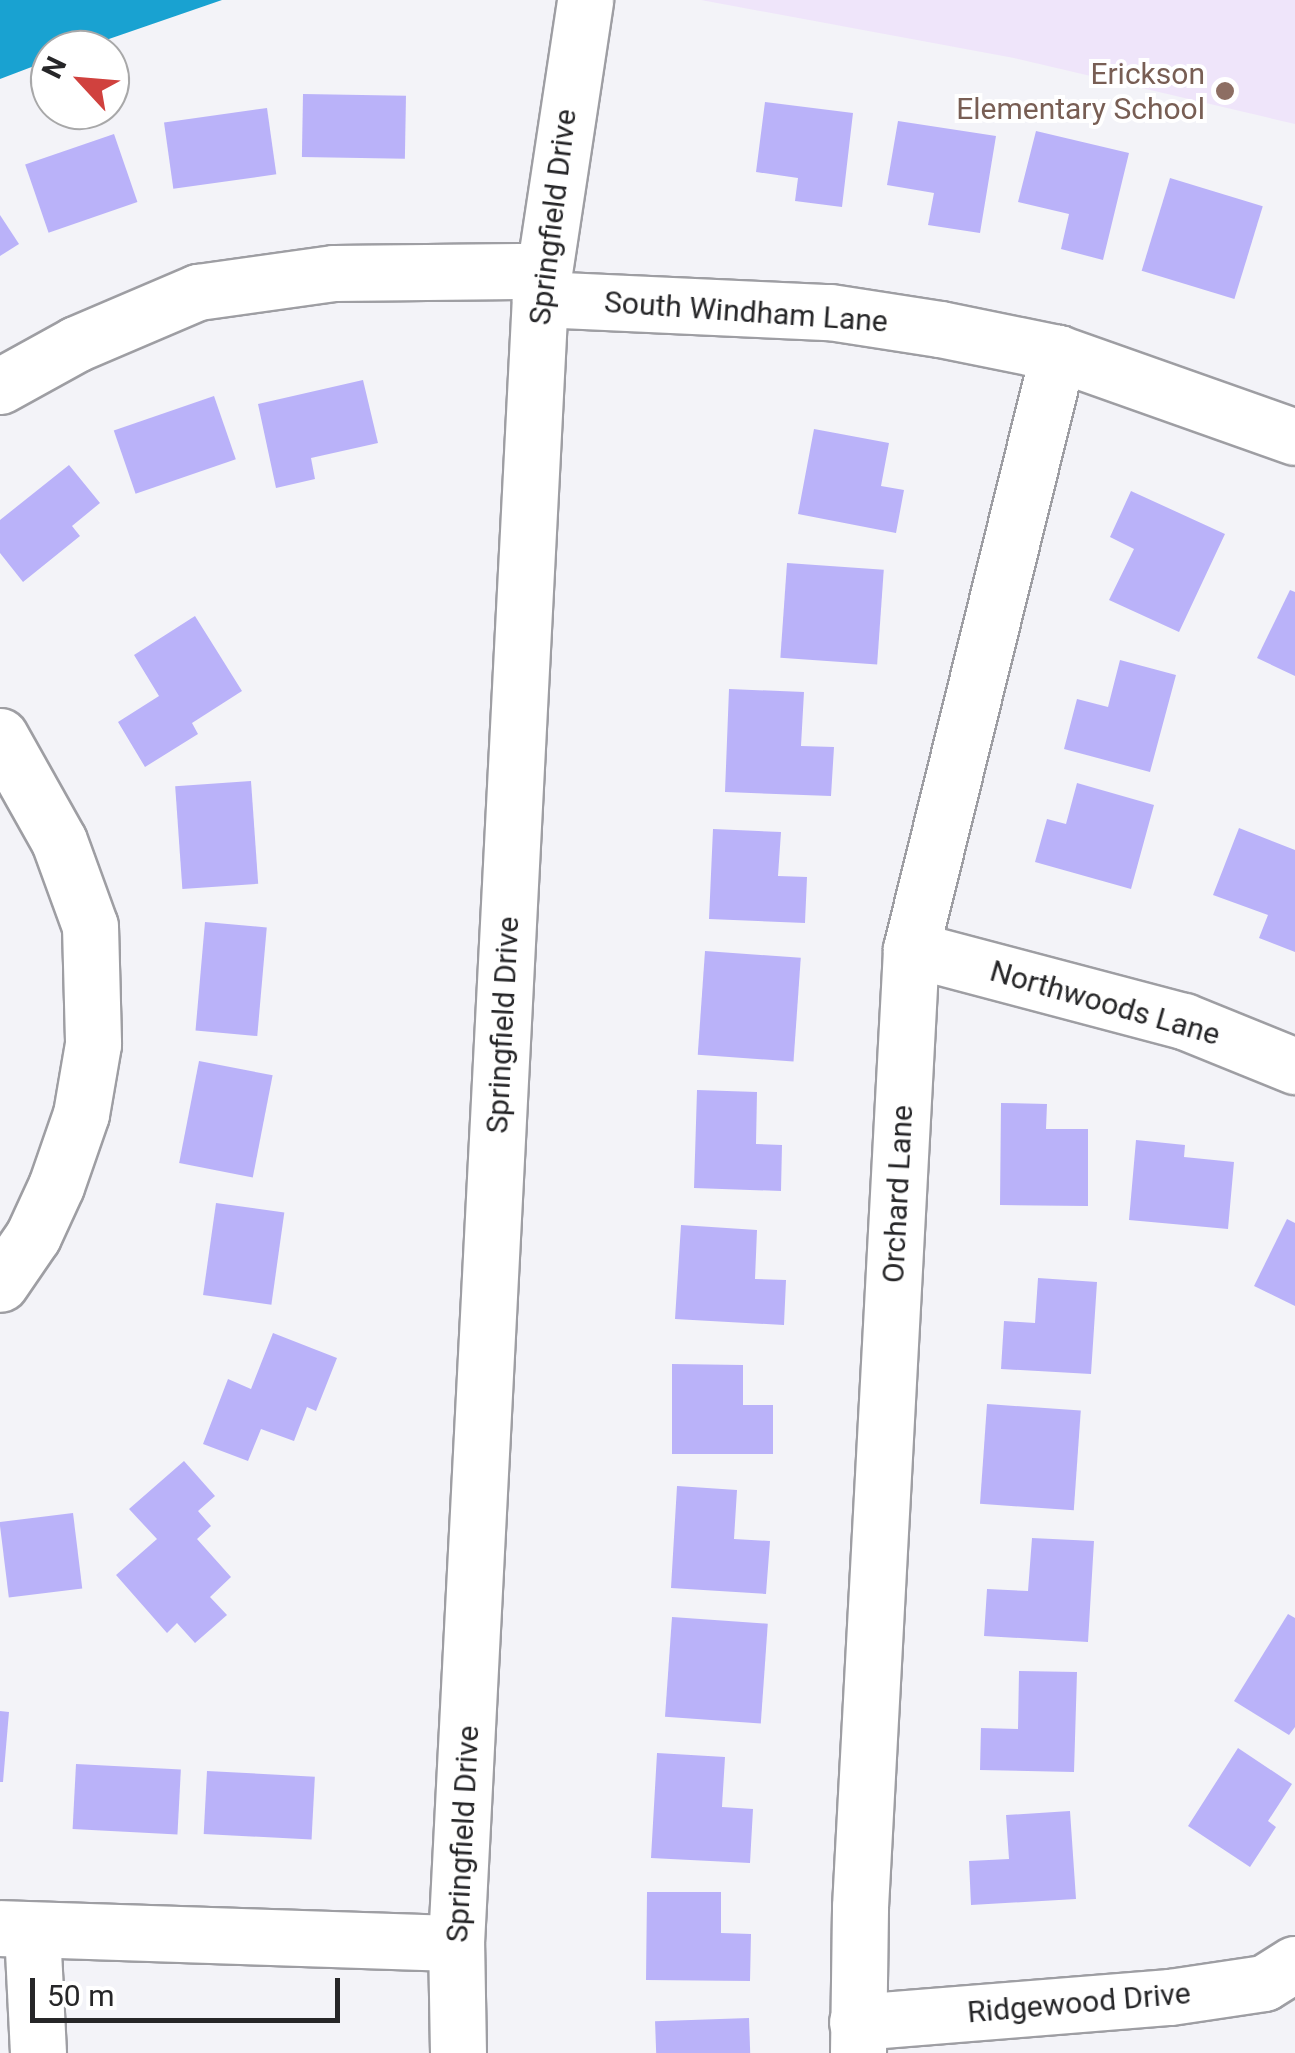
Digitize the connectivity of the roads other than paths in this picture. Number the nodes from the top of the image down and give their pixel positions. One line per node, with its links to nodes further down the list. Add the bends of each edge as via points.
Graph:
1 (585, 0): 2 (street, Springfield Drive)
2 (541, 285): 3 (street, South Windham Lane, via 830,312); 4 (street, South Windham Lane, via 334,272 198,292 76,344); 11 (street, Springfield Drive)
3 (1058, 353): 5 (street, South Windham Lane); 7 (street, Orchard Lane)
4 (0, 386)
5 (1295, 437)
6 (0, 736): 9 (street, via 59,841 90,926 93,1044 81,1114 56,1186)
7 (911, 948): 8 (street, Northwoods Lane, via 1184,1021); 13 (street, Orchard Lane)
8 (1295, 1066)
9 (0, 1284)
10 (16, 1929): 11 (street); 14 (street)
11 (456, 1944): 15 (street, Springfield Drive)
12 (1295, 1964): 13 (street, Ridgewood Drive, via 1264,1983)
13 (858, 2038)
14 (38, 2053)
15 (458, 2053)

